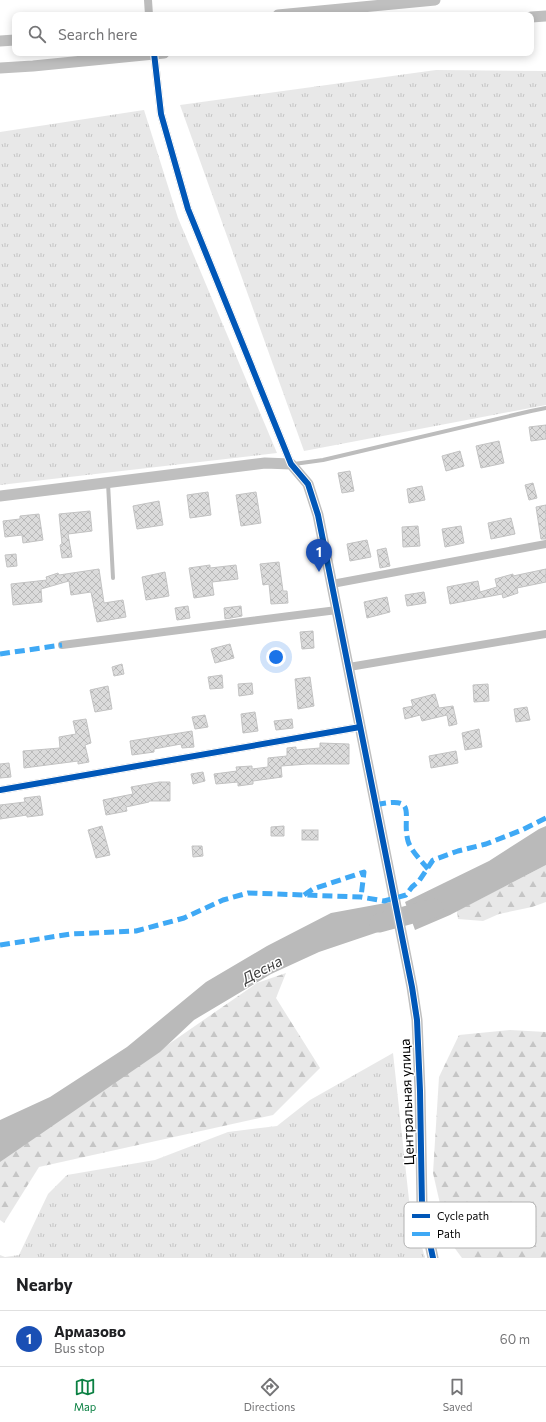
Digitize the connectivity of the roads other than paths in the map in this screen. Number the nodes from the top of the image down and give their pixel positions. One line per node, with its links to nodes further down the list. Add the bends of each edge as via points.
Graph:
1 (148, 0): 3 (street)
2 (435, 0): 4 (street)
3 (149, 12)
4 (309, 12)
5 (546, 16): 6 (street)
6 (534, 17)
7 (12, 40): 8 (street)
8 (0, 41)
9 (128, 56): 11 (street)
10 (157, 56): 13 (street, via 161,114 188,210)
11 (0, 68)
12 (546, 408): 13 (lane, via 323,460)
13 (291, 464): 14 (street, via 265,463); 18 (street, Центральная улица, via 308,484 318,515)
14 (108, 482): 15 (street); 17 (lane)
15 (0, 496)
16 (546, 544): 18 (street)
17 (112, 578)
18 (332, 584): 19 (street, Центральная улица)
19 (337, 610): 21 (street); 22 (street, Центральная улица)
20 (546, 634): 22 (street)
21 (62, 645)
22 (348, 667): 23 (street, Центральная улица)
23 (360, 727): 24 (street); 25 (street, Центральная улица, via 417,1020)
24 (0, 790)
25 (422, 1202)
26 (431, 1248): 27 (street, Центральная улица)
27 (433, 1258)

